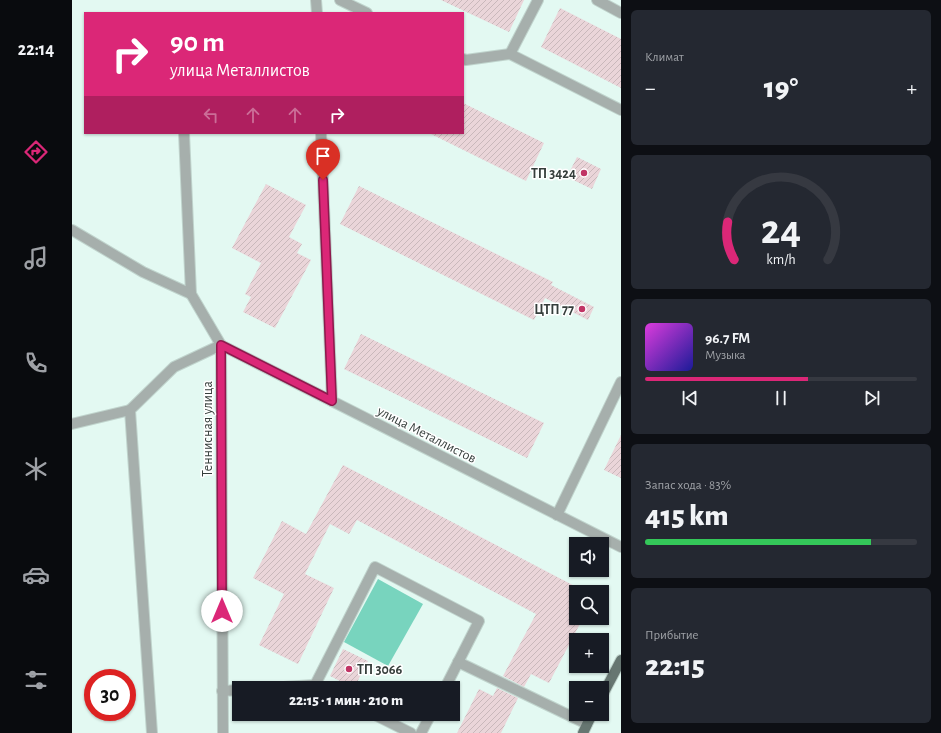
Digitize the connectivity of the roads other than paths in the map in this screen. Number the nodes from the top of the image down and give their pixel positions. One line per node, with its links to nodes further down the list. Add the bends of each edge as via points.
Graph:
1 (316, 0): 5 (street)
2 (340, 0): 6 (street)
3 (538, 0): 8 (street)
4 (597, 0): 7 (street)
5 (317, 12)
6 (365, 12)
7 (621, 13)
8 (510, 54): 9 (street); 10 (street)
9 (464, 59)
10 (621, 110)
11 (184, 134): 14 (street, Теннисная улица)
12 (321, 134): 17 (street)
13 (72, 230): 14 (street, via 143,272)
14 (192, 294): 15 (street, Теннисная улица)
15 (221, 345): 17 (street, улица Металлистов); 18 (street, via 174,366); 28 (street, Теннисная улица)
16 (621, 382): 20 (street)
17 (332, 401): 20 (street, улица Металлистов)
18 (130, 410): 19 (street); 33 (street)
19 (72, 424)
20 (557, 515): 21 (street, улица Металлистов)
21 (621, 547)
22 (621, 660): 26 (main road)
23 (458, 662): 24 (street, via 479,621 375,567); 25 (street); 32 (street)
24 (321, 681)
25 (448, 681)
26 (609, 683)
27 (232, 690): 28 (street)
28 (222, 691): 34 (street, Теннисная улица)
29 (387, 721): 35 (street)
30 (427, 721): 36 (street)
31 (588, 721): 32 (main road)
32 (587, 724): 37 (main road)
33 (152, 733)
34 (223, 733)
35 (411, 733)
36 (421, 733)
37 (583, 733)

